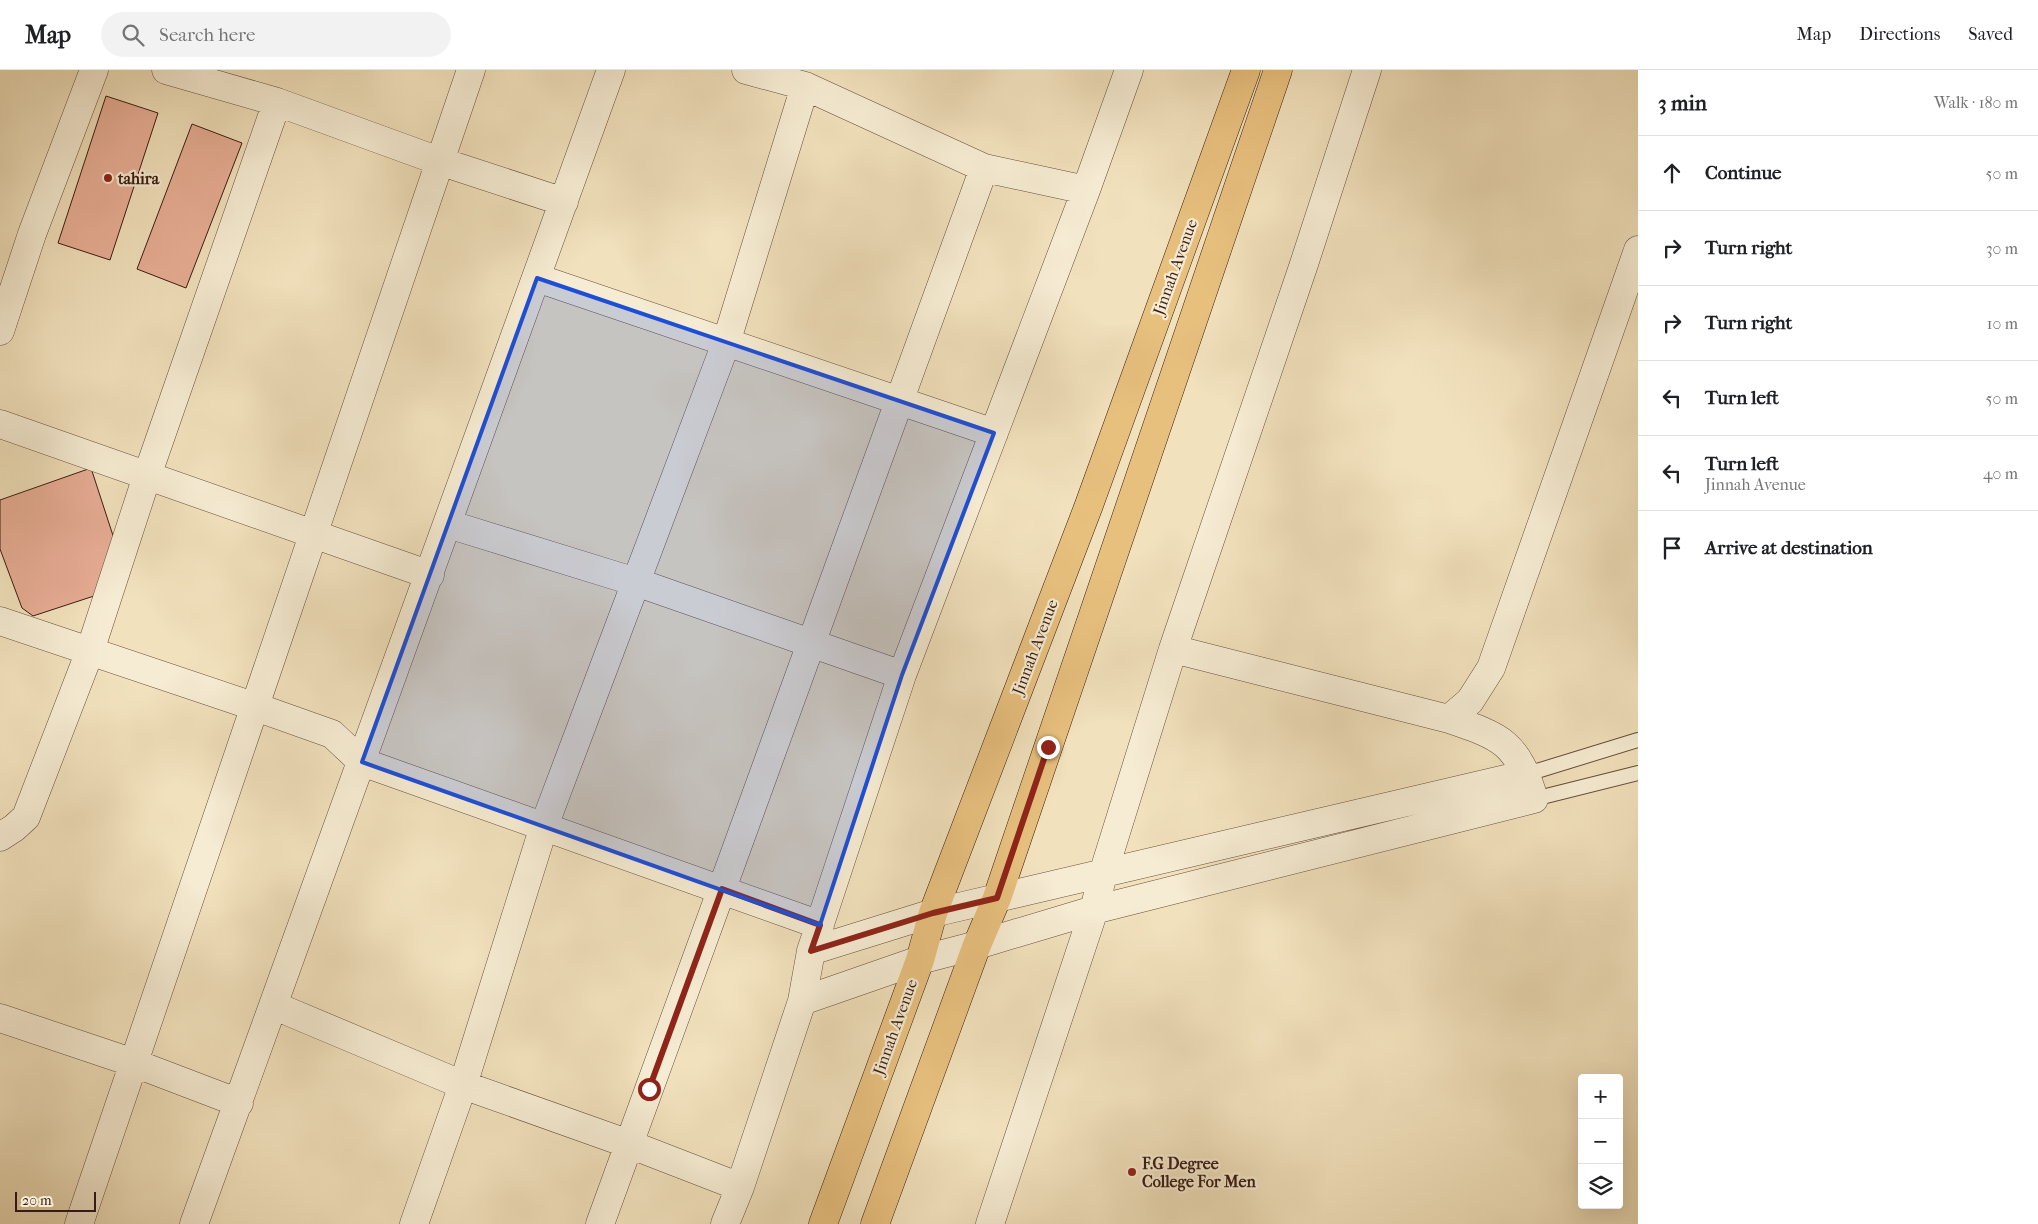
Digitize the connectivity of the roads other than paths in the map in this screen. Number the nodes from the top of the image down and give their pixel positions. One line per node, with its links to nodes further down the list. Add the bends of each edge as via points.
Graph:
1 (94, 70): 18 (street, via 38,217)
2 (166, 70): 11 (street)
3 (471, 70): 12 (street)
4 (612, 70): 15 (street)
5 (746, 70): 10 (street)
6 (1129, 70): 14 (street)
7 (1246, 70): 45 (main road, Jinnah Avenue, via 1088,505)
8 (1278, 70): 43 (main road, Jinnah Avenue)
9 (1367, 70): 30 (street)
10 (805, 86): 13 (street); 19 (street)
11 (277, 102): 12 (street); 23 (street)
12 (439, 161): 15 (street); 25 (street)
13 (984, 168): 14 (street); 20 (street)
14 (1086, 190): 22 (street)
15 (564, 202): 17 (street)
16 (1638, 250): 34 (street, via 1491,668 1470,701)
17 (537, 278): 19 (street); 24 (street)
18 (0, 331)
19 (726, 343): 20 (street); 27 (street)
20 (899, 402): 22 (street); 29 (street)
21 (0, 424): 23 (street)
22 (994, 433): 32 (street)
23 (147, 476): 25 (street); 31 (street)
24 (448, 524): 26 (street); 27 (street)
25 (314, 534): 26 (street); 33 (street)
26 (430, 575): 36 (street)
27 (636, 582): 29 (street); 39 (street)
28 (0, 621): 31 (street)
29 (811, 644): 32 (street); 42 (street)
30 (1173, 649): 34 (street); 41 (street)
31 (90, 652): 33 (street); 40 (street, via 26,816)
32 (902, 675): 46 (street)
33 (256, 707): 36 (street, via 332,734); 53 (street)
34 (1449, 719): 38 (street, via 1491,733 1513,750)
35 (1638, 740): 38 (lane)
36 (362, 762): 39 (street); 51 (street)
37 (1638, 773): 38 (lane)
38 (1530, 786): 41 (street); 44 (street)
39 (544, 826): 42 (street); 54 (street)
40 (0, 837)
41 (1103, 874): 43 (street); 44 (street)
42 (722, 889): 46 (street); 56 (street)
43 (997, 898): 45 (street); 47 (main road, Jinnah Avenue)
44 (1094, 910): 47 (street); 65 (street)
45 (933, 913): 48 (street); 49 (main road, Jinnah Avenue)
46 (820, 925): 48 (street)
47 (977, 945): 49 (street); 64 (main road, Jinnah Avenue)
48 (811, 951): 50 (street)
49 (920, 960): 50 (street); 63 (main road, Jinnah Avenue)
50 (802, 1001): 57 (street)
51 (275, 1006): 54 (street); 55 (street)
52 (0, 1018): 53 (street)
53 (134, 1063): 55 (street); 58 (street)
54 (463, 1085): 56 (street); 60 (street)
55 (239, 1103): 59 (street)
56 (629, 1144): 57 (street); 61 (street)
57 (740, 1187): 62 (street)
58 (79, 1224)
59 (194, 1224)
60 (414, 1224)
61 (600, 1224)
62 (725, 1224)
63 (823, 1224)
64 (875, 1224)
65 (990, 1224)

